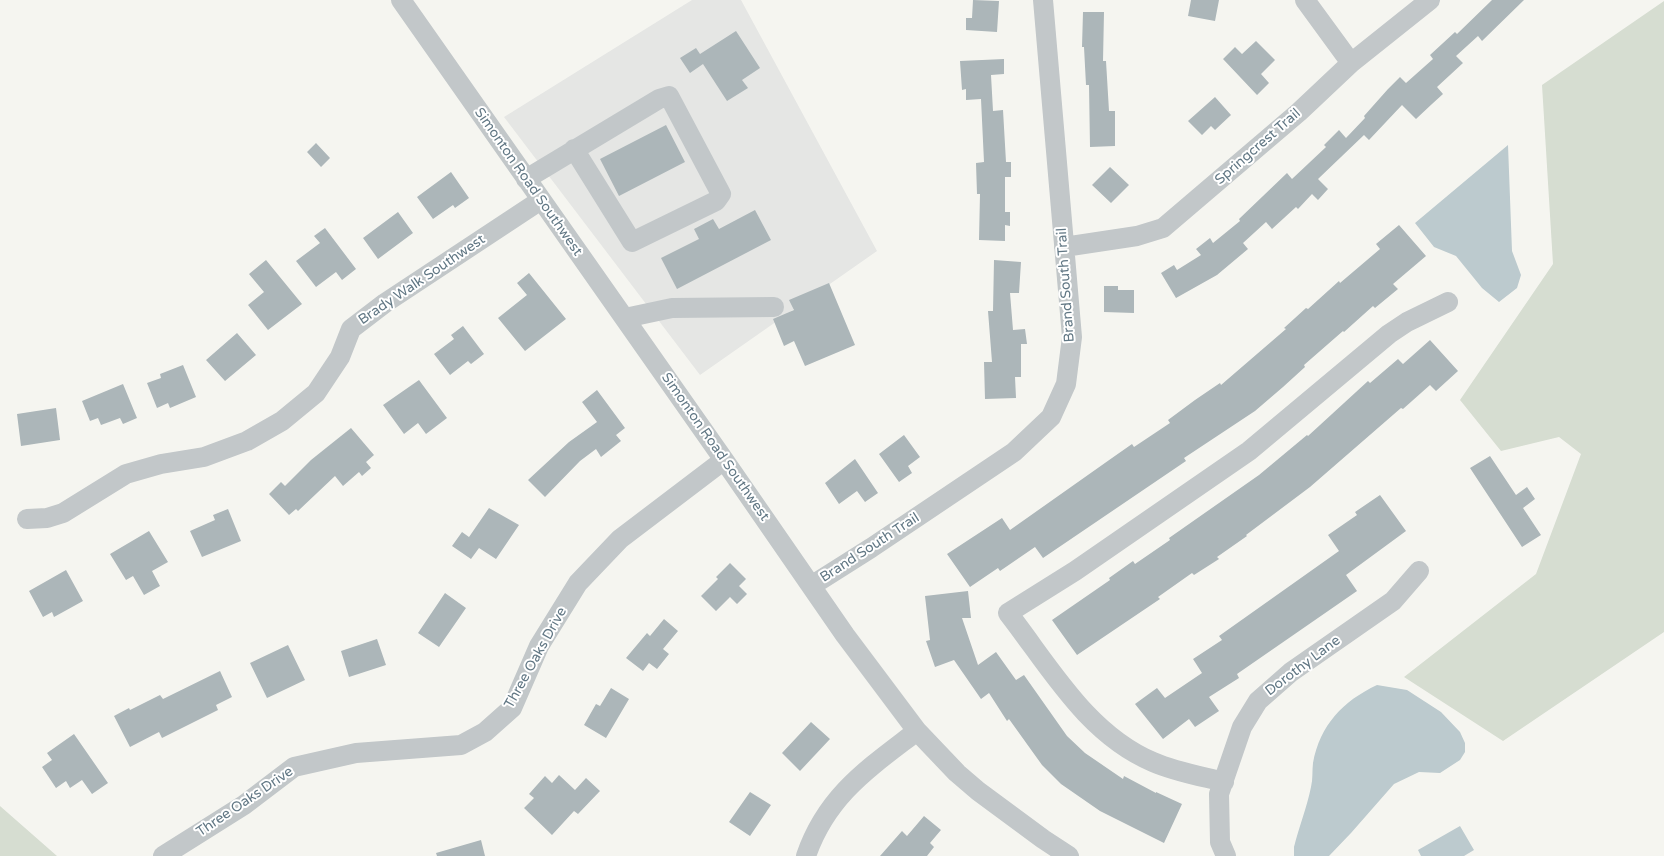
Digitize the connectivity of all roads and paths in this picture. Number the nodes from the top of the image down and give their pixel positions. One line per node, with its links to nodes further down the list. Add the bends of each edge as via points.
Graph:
1 (400, 0): 7 (street, Simonton Road Southwest)
2 (1043, 0): 9 (street, Brand South Trail)
3 (1304, 0): 5 (street)
4 (1430, 0): 5 (street, Springcrest Trail)
5 (1351, 63): 9 (street, Springcrest Trail, via 1299,112 1163,228 1137,236)
6 (574, 149): 6 (street, via 659,99 669,96 721,194 716,201 632,242); 7 (street)
7 (526, 179): 8 (street, Simonton Road Southwest)
8 (541, 200): 12 (street, Simonton Road Southwest); 14 (street, Brady Walk Southwest, via 385,303 351,329 340,357 316,393 282,421 247,442 204,457 161,464 126,474 63,512 47,518)
9 (1064, 248): 16 (street, Brand South Trail, via 1072,337 1066,384 1051,417 1014,452)
10 (1448, 302): 18 (street, via 1389,334 1249,452 1075,571 1008,613 1081,710 1108,734 1134,753 1152,762)
11 (774, 307): 12 (street, via 672,308)
12 (625, 318): 13 (street, Simonton Road Southwest)
13 (724, 460): 16 (street, Simonton Road Southwest); 19 (street, Three Oaks Drive, via 620,539 578,583 540,646 512,708 485,732 461,745 356,753 294,768 244,805)
14 (27, 520)
15 (1419, 571): 18 (street, Dorothy Lane, via 1394,601 1291,672 1258,701 1242,727)
16 (811, 586): 17 (street, Simonton Road Southwest, via 879,683)
17 (917, 731): 20 (street, via 858,777 839,796 816,832); 21 (street, Simonton Road Southwest, via 978,791)
18 (1224, 782): 22 (street, Dorothy Lane, via 1220,794 1220,842)
19 (163, 856)
20 (806, 856)
21 (1069, 856)
22 (1226, 856)

